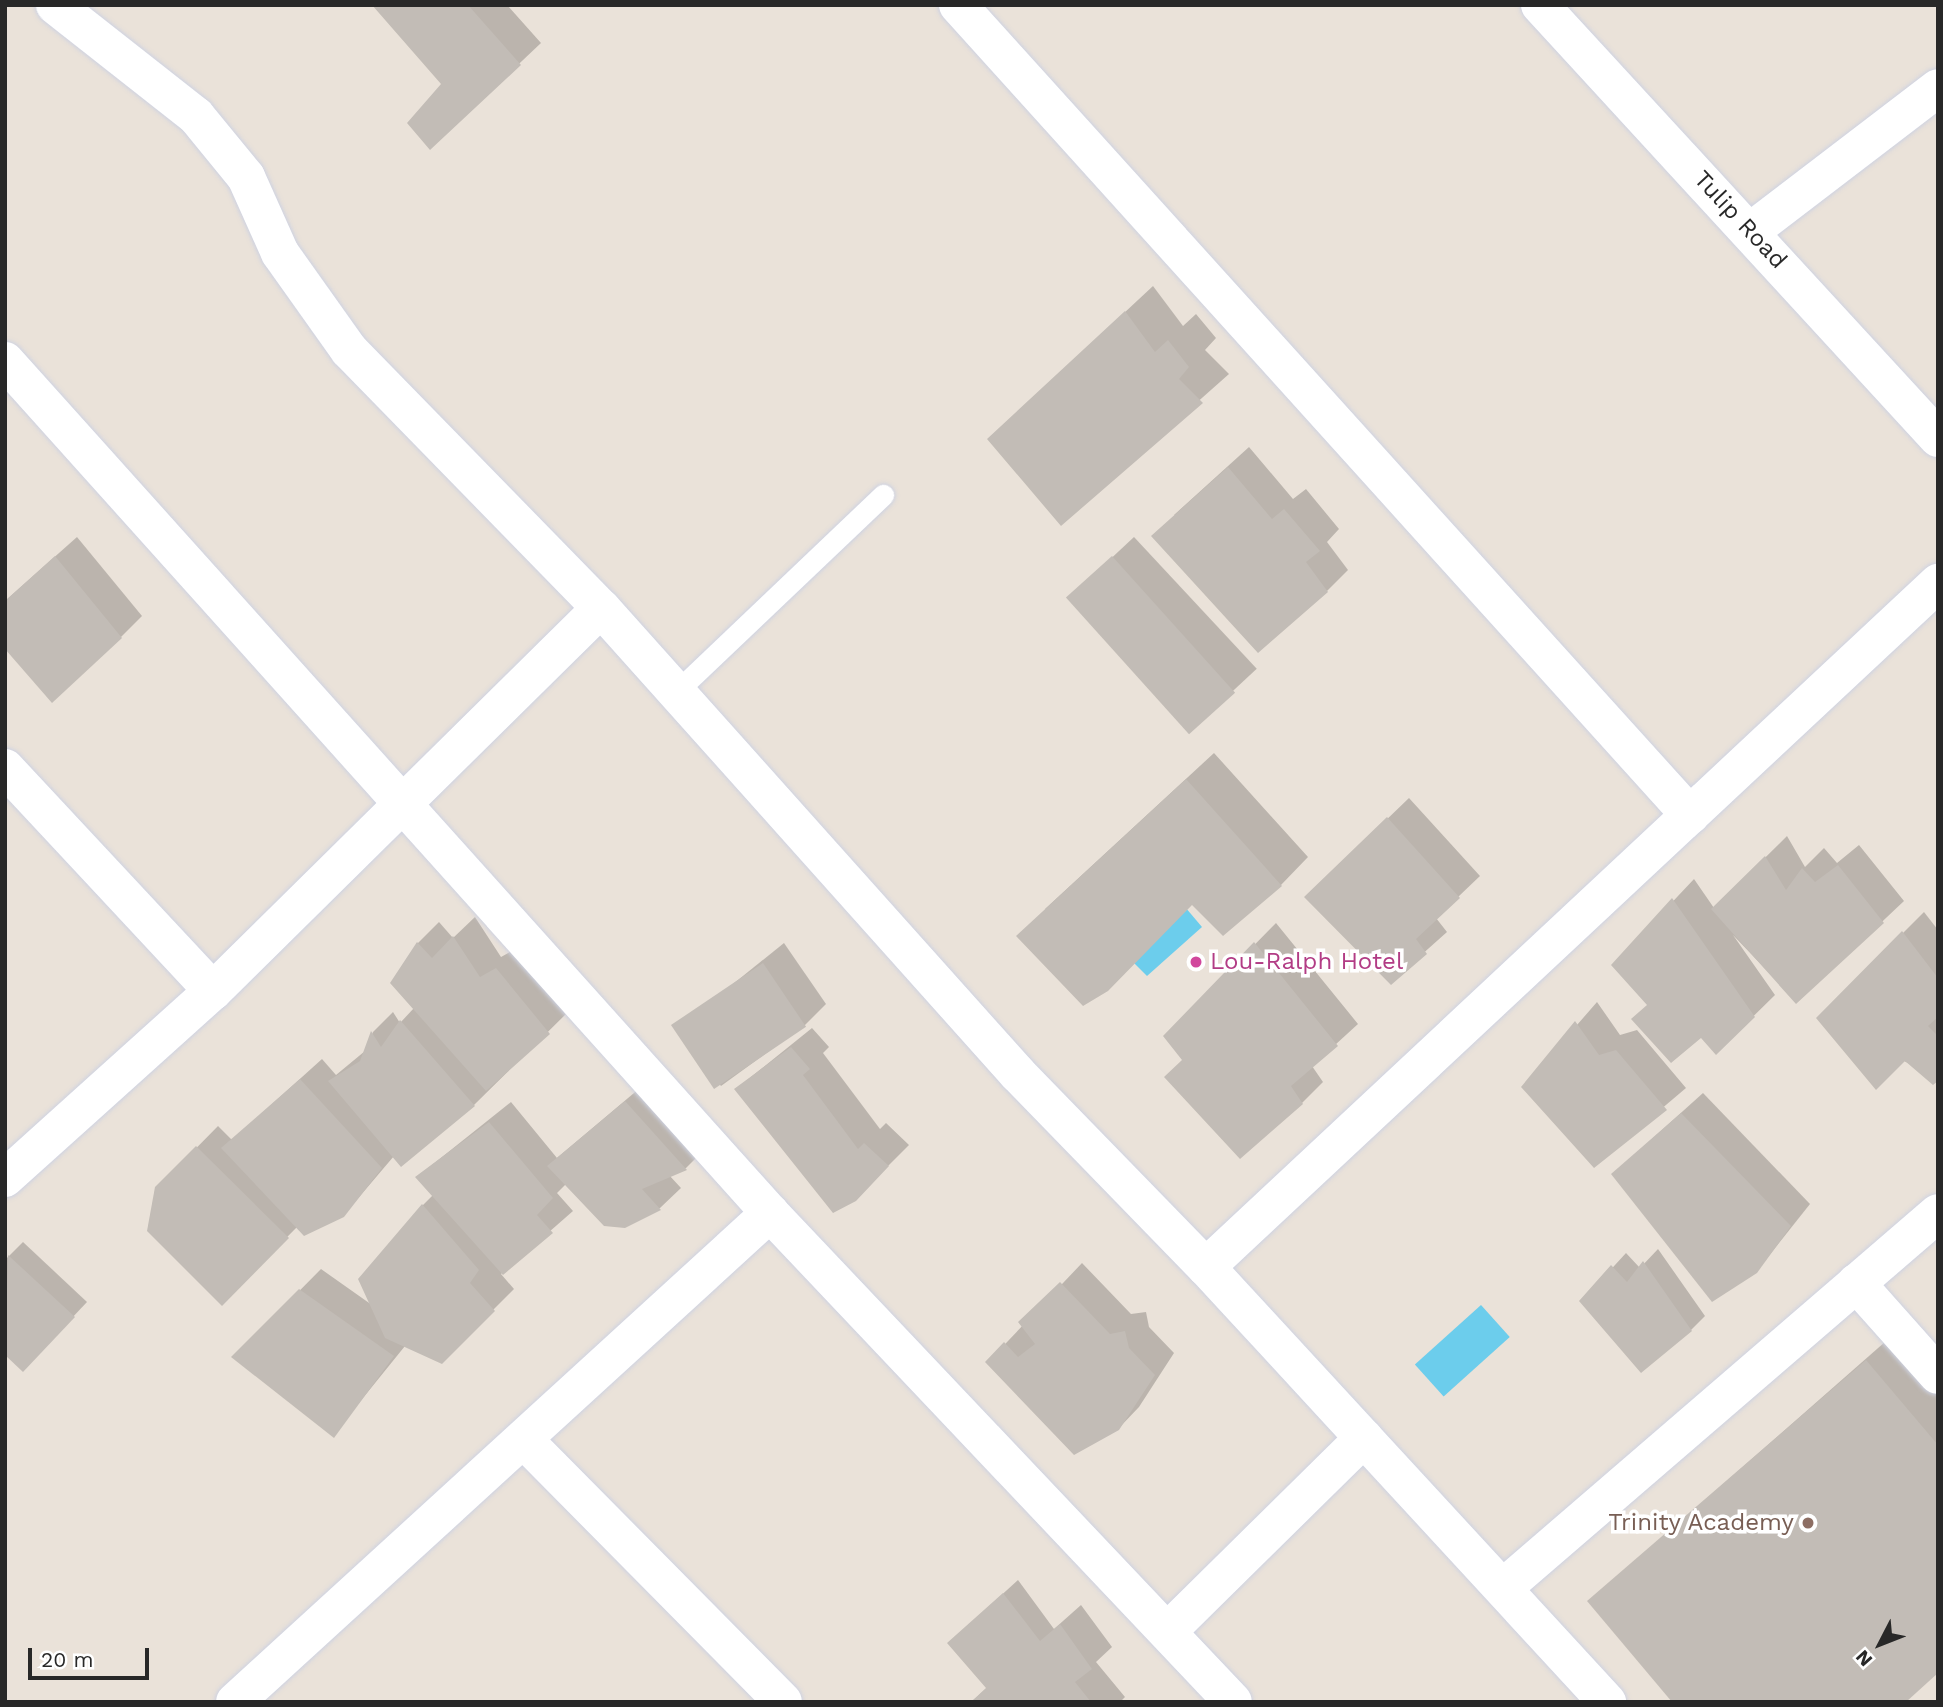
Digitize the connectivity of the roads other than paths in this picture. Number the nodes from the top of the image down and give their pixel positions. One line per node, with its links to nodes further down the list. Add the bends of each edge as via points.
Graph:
1 (55, 5): 10 (street, via 196,117 246,177 280,253 349,350)
2 (958, 5): 14 (street)
3 (1540, 5): 5 (street, Tulip Road)
4 (1938, 88): 5 (street)
5 (1751, 231): 7 (street, Tulip Road)
6 (5, 360): 13 (street)
7 (1938, 438)
8 (883, 495): 11 (lane)
9 (1938, 583): 14 (street)
10 (601, 608): 11 (street); 13 (street)
11 (676, 692): 19 (street, via 1018,1074)
12 (5, 768): 15 (street)
13 (402, 807): 15 (street); 17 (street)
14 (1690, 815): 19 (street)
15 (213, 991): 16 (street)
16 (5, 1178)
17 (770, 1213): 23 (street); 25 (street)
18 (1938, 1213): 20 (street)
19 (1206, 1267): 22 (street)
20 (1856, 1283): 21 (street); 24 (street)
21 (1938, 1376)
22 (1364, 1438): 24 (street); 25 (street)
23 (524, 1440): 26 (street); 27 (street)
24 (1503, 1588): 29 (street)
25 (1168, 1631): 28 (street)
26 (255, 1695)
27 (783, 1702)
28 (1233, 1702)
29 (1607, 1702)

